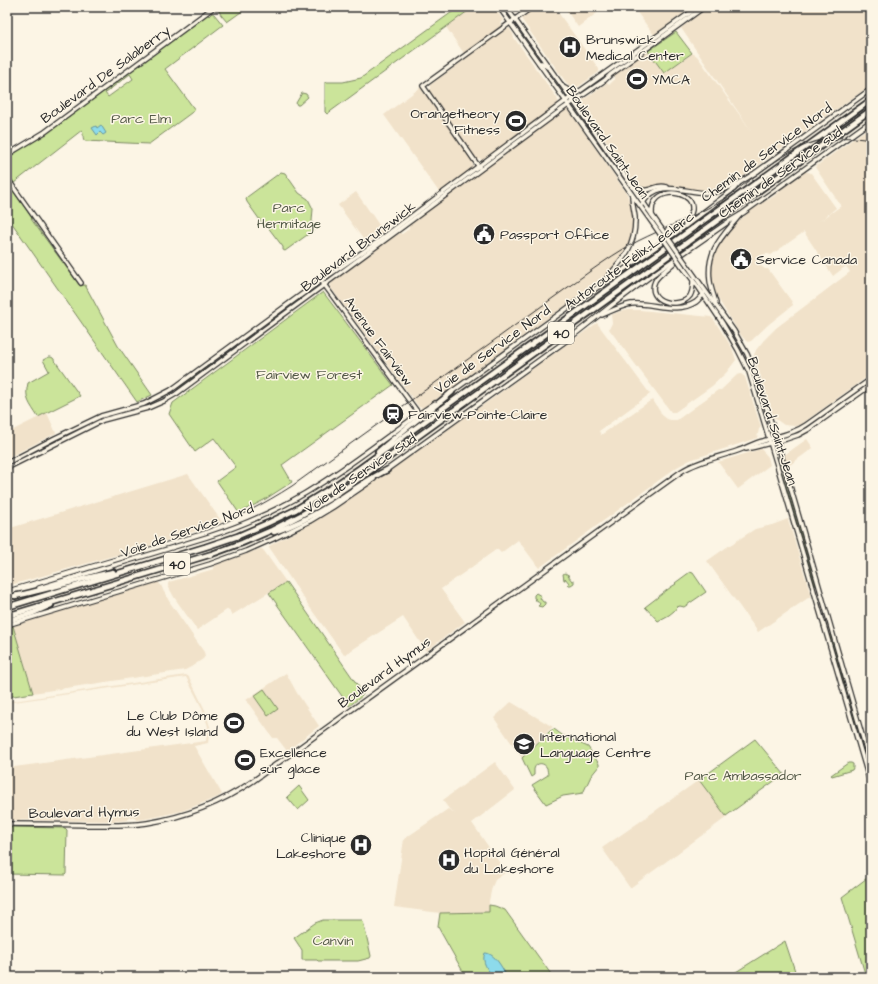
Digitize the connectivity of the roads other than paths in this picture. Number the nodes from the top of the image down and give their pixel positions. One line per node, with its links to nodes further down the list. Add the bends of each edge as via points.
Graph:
1 (214, 7): 23 (main road, Boulevard De Salaberry, via 45,132)
2 (499, 7): 8 (main road, Boulevard Saint-Jean)
3 (506, 7): 7 (main road, Boulevard Saint-Jean)
4 (532, 7): 7 (main road)
5 (698, 7): 9 (main road, Boulevard Brunswick)
6 (704, 7): 9 (main road, Boulevard Brunswick)
7 (515, 19): 8 (main road); 11 (main road, Boulevard Saint-Jean)
8 (510, 22): 10 (main road, Boulevard Saint-Jean); 24 (main road, via 423,86)
9 (675, 25): 15 (main road, Boulevard Brunswick); 18 (main road, Boulevard Brunswick)
10 (539, 63): 11 (main road); 12 (main road, Boulevard Saint-Jean)
11 (552, 71): 13 (main road, Boulevard Saint-Jean)
12 (554, 85): 19 (main road, Boulevard Saint-Jean); 20 (main road, via 561,99)
13 (564, 88): 15 (main road, via 573,92); 16 (main road, Boulevard Saint-Jean)
14 (871, 89): 26 (main road, Chemin de Service Nord)
15 (581, 91): 16 (main road, Boulevard Brunswick)
16 (571, 98): 18 (main road, Boulevard Saint-Jean); 19 (main road, Boulevard Brunswick)
17 (871, 100): 56 (highway, Autoroute Félix-Leclerc / 40)
18 (574, 102): 19 (main road, Boulevard Brunswick); 27 (main road, Boulevard Saint-Jean)
19 (567, 103): 20 (main road, Boulevard Brunswick); 24 (main road, Boulevard Brunswick); 29 (main road, Boulevard Saint-Jean)
20 (557, 108): 24 (main road, Boulevard Brunswick)
21 (871, 110): 58 (highway, Autoroute Félix-Leclerc / 40, via 351,484 301,516)
22 (871, 121): 32 (main road, Chemin de Service sud)
23 (7, 155)
24 (480, 167): 39 (main road, Boulevard Brunswick); 41 (main road, Boulevard Brunswick)
25 (7, 178): 40 (main road)
26 (739, 184): 28 (main road, via 708,193); 34 (main road, Chemin de Service Nord)
27 (633, 187): 28 (main road, via 644,190 661,186); 30 (main road, Boulevard Saint-Jean)
28 (669, 188): 30 (main road, via 653,192)
29 (632, 194): 31 (main road, Boulevard Saint-Jean); 42 (main road, via 635,224 630,247 622,261)
30 (643, 202): 31 (main road); 33 (main road, Boulevard Saint-Jean)
31 (640, 206): 35 (main road, Boulevard Saint-Jean)
32 (743, 213): 36 (main road, Chemin de Service sud); 46 (main road, via 719,241 712,255 710,279)
33 (652, 215): 34 (main road, via 653,204 660,196 671,193 682,195 689,199 692,207); 35 (main road, Boulevard Saint-Jean)
34 (684, 227): 42 (main road, Chemin de Service Nord)
35 (660, 230): 37 (main road, Boulevard Saint-Jean, bridge)
36 (682, 255): 38 (main road, via 656,280 655,294 664,302 681,302 691,294); 47 (main road, Voie de Service Sud)
37 (685, 266): 38 (main road, Boulevard Saint-Jean); 43 (main road, Boulevard Saint-Jean)
38 (693, 280): 44 (main road, Boulevard Saint-Jean)
39 (321, 281): 41 (main road, Avenue Fairview); 54 (main road, Boulevard Brunswick, via 170,391 144,404 101,416)
40 (80, 283)
41 (324, 285): 51 (main road, Avenue Fairview); 55 (main road, Boulevard Brunswick, via 170,397 145,409 106,419)
42 (600, 285): 45 (main road, Chemin de Service Nord)
43 (706, 290): 44 (main road); 46 (main road, Boulevard Saint-Jean)
44 (704, 295): 47 (main road, via 693,304 684,307 630,304); 53 (main road, Boulevard Saint-Jean, via 745,364)
45 (576, 302): 50 (main road, Voie de Service Nord)
46 (716, 306): 52 (main road, Boulevard Saint-Jean, via 749,358)
47 (597, 317): 57 (main road, Voie de Service Sud)
48 (871, 379): 52 (main road, Boulevard Hymus, via 803,427)
49 (871, 385): 52 (main road, Boulevard Hymus, via 803,433)
50 (452, 392): 51 (main road, Voie de Service Nord); 56 (highway, via 393,438)
51 (420, 414): 60 (main road, Voie de Service Nord, via 321,484 255,519 207,537)
52 (776, 440): 53 (main road, Boulevard Hymus); 67 (main road, Boulevard Saint-Jean)
53 (770, 441): 68 (main road, Boulevard Saint-Jean); 69 (main road, Boulevard Hymus, via 695,464 681,471 253,781 221,800 165,820 143,823)
54 (7, 463)
55 (7, 468)
56 (360, 468): 59 (highway, Autoroute Félix-Leclerc / 40, via 314,499 268,523 220,542)
57 (387, 470): 58 (highway, via 308,518); 66 (main road, Voie de Service Sud, via 314,519 255,547 210,564)
58 (242, 543): 61 (highway, Autoroute Félix-Leclerc / 40)
59 (138, 568): 60 (highway, via 88,577); 63 (highway, Autoroute Félix-Leclerc / 40)
60 (16, 596): 62 (main road, Voie de Service Nord)
61 (71, 596): 64 (highway, Autoroute Félix-Leclerc / 40); 65 (highway, via 33,613)
62 (7, 598)
63 (7, 607)
64 (7, 616)
65 (7, 621)
66 (7, 625)
67 (871, 766)
68 (871, 786)
69 (7, 824)

